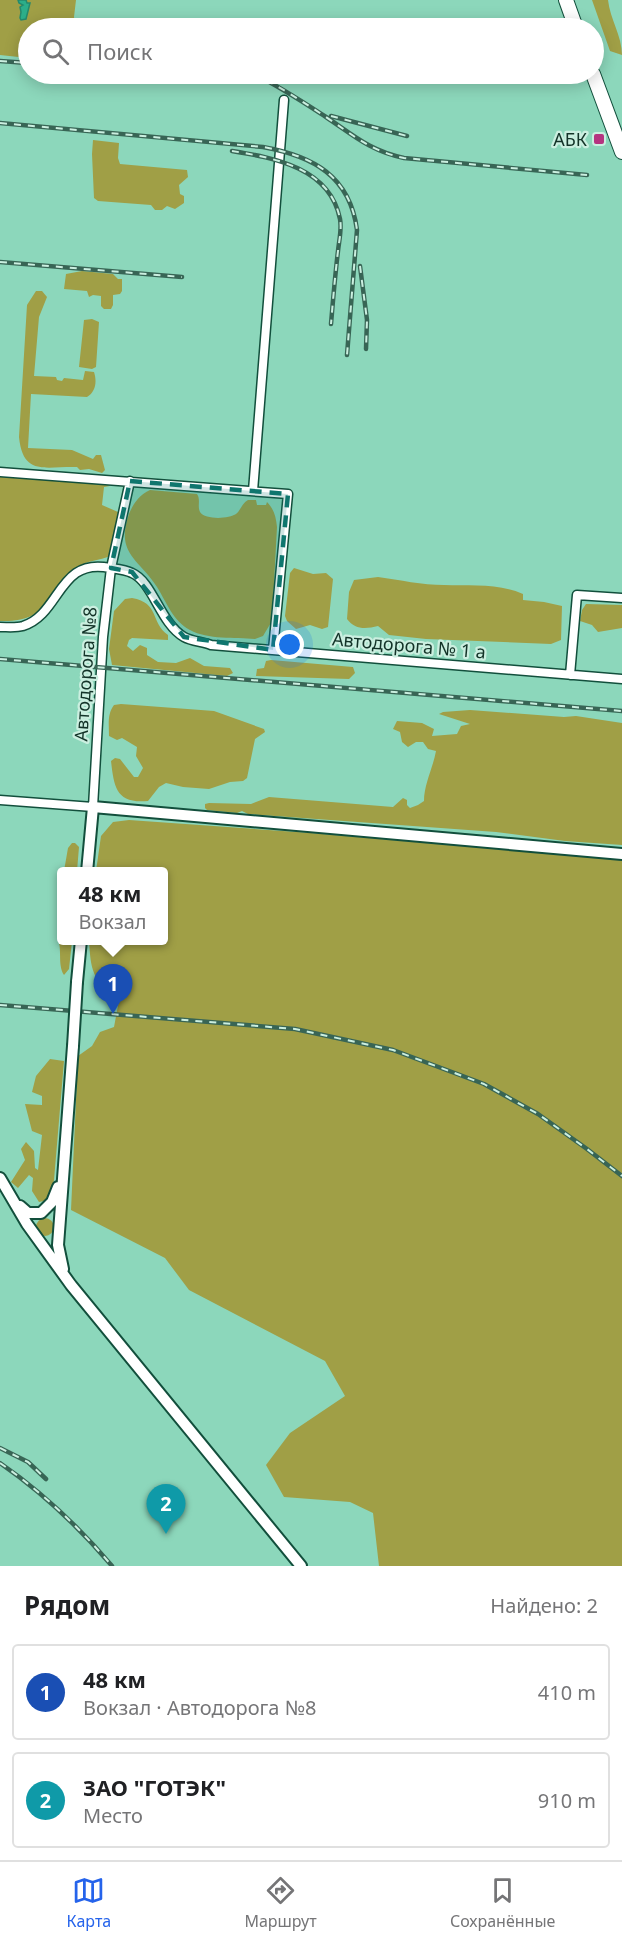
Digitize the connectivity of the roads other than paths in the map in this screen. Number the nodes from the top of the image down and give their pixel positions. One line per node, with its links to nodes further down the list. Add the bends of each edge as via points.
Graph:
1 (566, 0): 2 (highway)
2 (572, 18)
3 (597, 84): 5 (highway)
4 (285, 100): 8 (street)
5 (622, 152)
6 (0, 472): 7 (street)
7 (129, 481): 8 (street); 9 (street, Автодорога №8)
8 (254, 491): 12 (street, via 288,494)
9 (111, 568): 11 (street, Автодорога № 1 а, via 89,567 76,572 32,622); 12 (street, Автодорога № 1 а, via 132,572 141,579 168,622 184,637 211,645); 16 (street, Автодорога №8)
10 (622, 598): 13 (street, via 577,595)
11 (0, 627)
12 (273, 650): 13 (street, Автодорога № 1 а)
13 (570, 675): 14 (street, Автодорога № 1 а)
14 (622, 679)
15 (0, 800): 16 (street)
16 (93, 807): 17 (street); 18 (street, Автодорога №8)
17 (622, 854)
18 (87, 867)
19 (81, 945): 20 (street, bridge)
20 (62, 1175): 23 (street, via 54,1199); 24 (street)
21 (0, 1178): 22 (street)
22 (9, 1192): 23 (street, via 25,1212); 25 (street)
23 (41, 1213): 24 (street, via 54,1216); 25 (street, via 32,1223)
24 (59, 1228): 25 (street, via 49,1239); 26 (street, via 59,1258)
25 (33, 1234): 26 (street)
26 (71, 1285): 27 (street)
27 (301, 1566)

